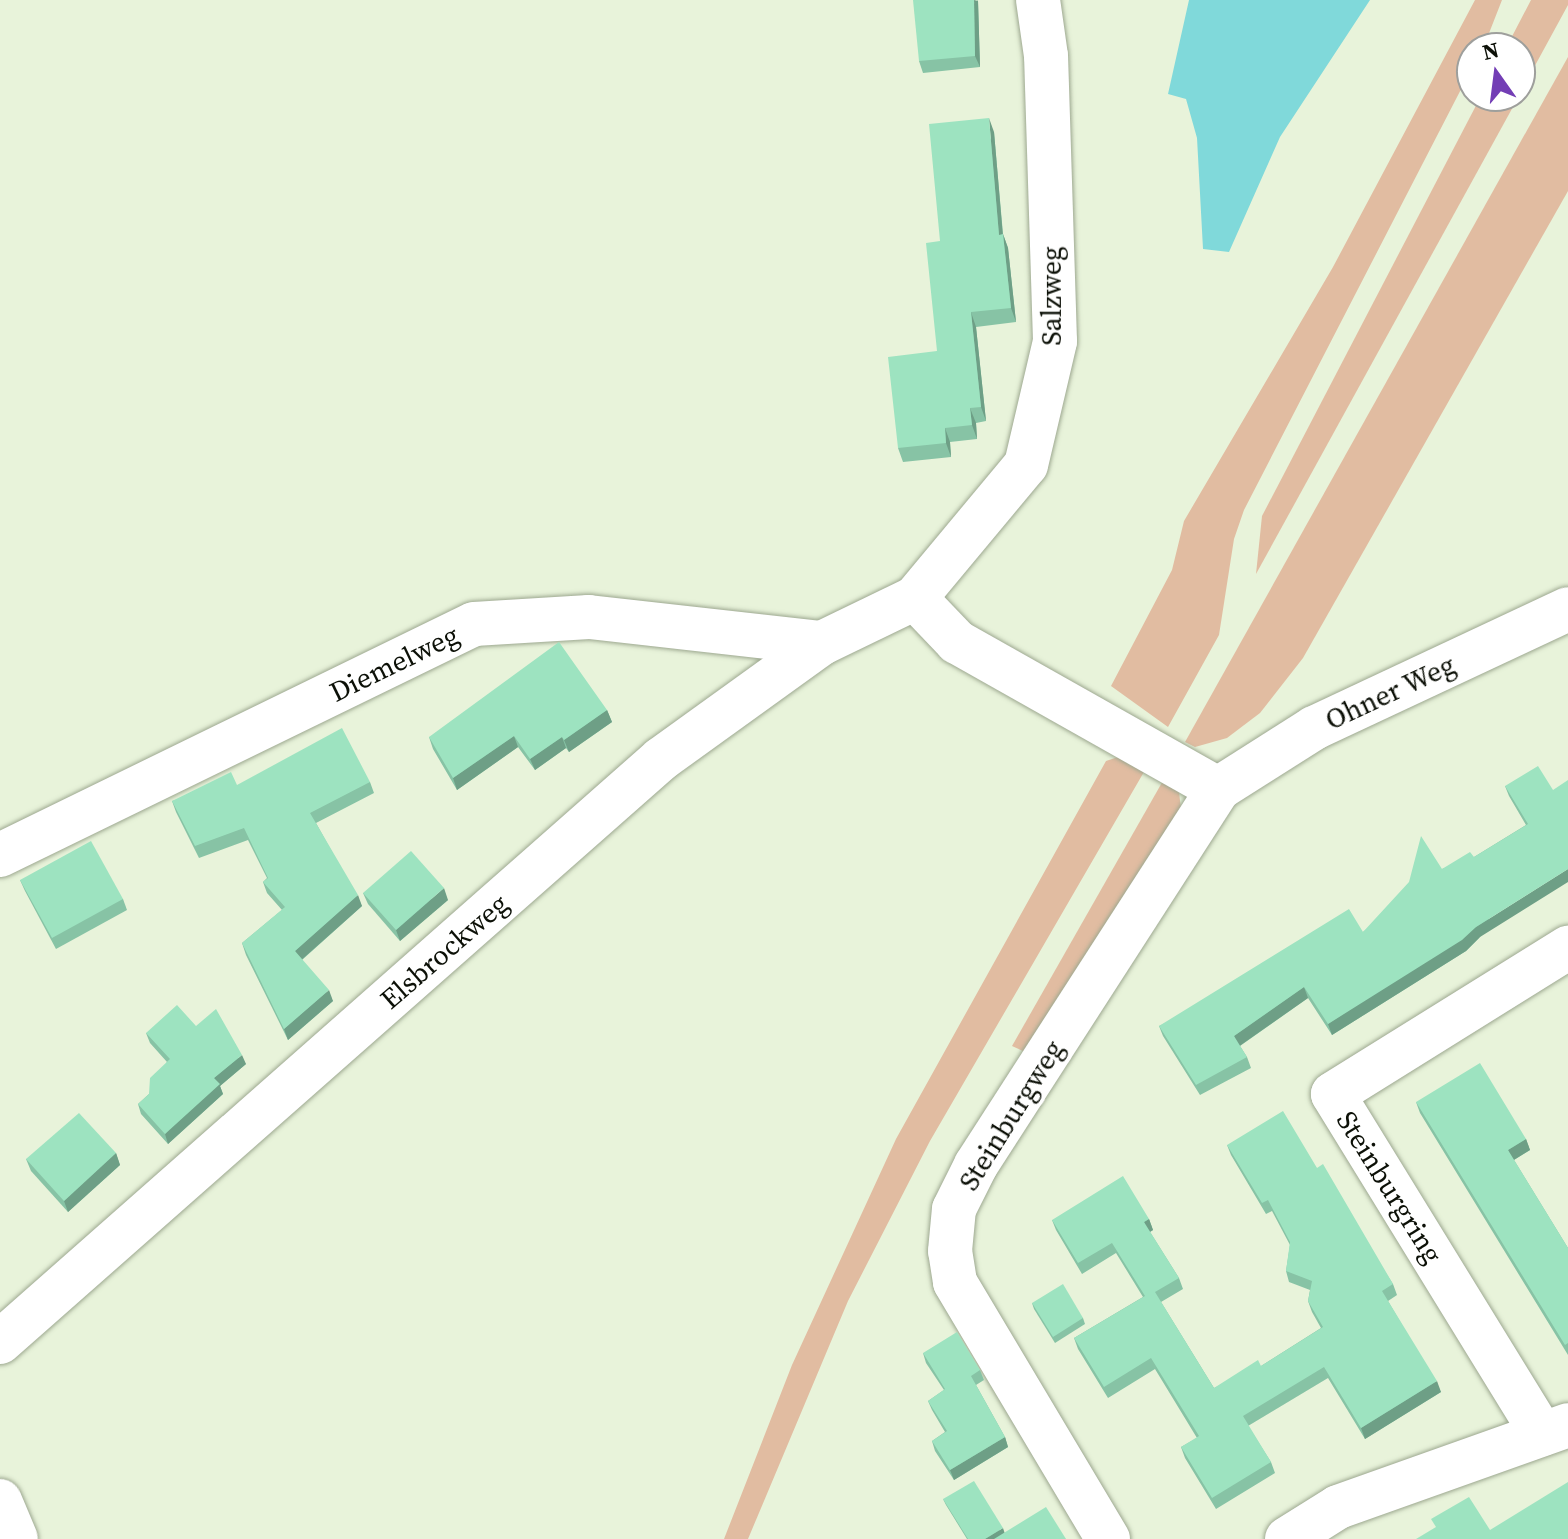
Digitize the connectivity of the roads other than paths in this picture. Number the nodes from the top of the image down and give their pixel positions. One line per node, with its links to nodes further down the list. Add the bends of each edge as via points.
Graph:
1 (1038, 0): 2 (street, Salzweg, via 1046,56 1055,341 1026,465)
2 (915, 598): 4 (street, Elsbrockweg); 5 (street, via 957,642)
3 (1568, 609): 5 (street, Ohner Weg, via 1314,728)
4 (822, 643): 6 (street, Diemelweg, via 589,617 474,624); 8 (street, Elsbrockweg, via 661,759)
5 (1218, 789): 12 (street, Steinburgweg, via 976,1165 954,1209 950,1251 955,1282)
6 (0, 855)
7 (1568, 948): 9 (street, Steinburgring, via 1333,1094)
8 (0, 1342)
9 (1555, 1429): 13 (street, Steinburgring, via 1338,1507)
10 (0, 1501): 11 (street)
11 (16, 1539)
12 (1108, 1539)
13 (1287, 1539)

